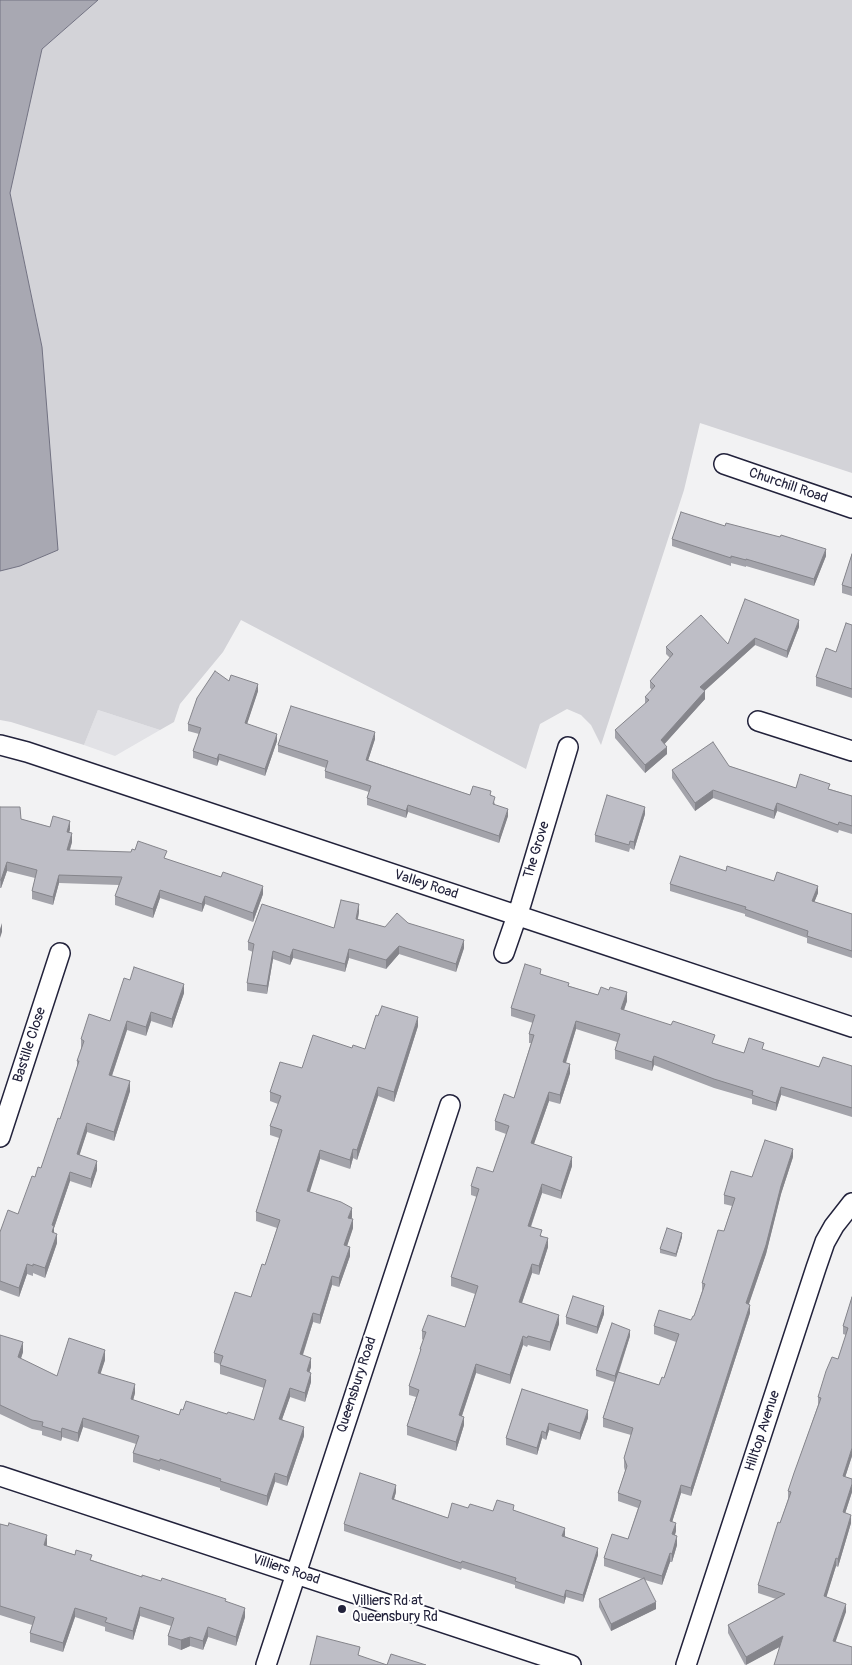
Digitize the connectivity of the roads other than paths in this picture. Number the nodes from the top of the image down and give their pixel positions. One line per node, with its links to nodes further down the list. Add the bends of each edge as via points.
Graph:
1 (724, 464): 2 (street, Churchill Road)
2 (852, 508)
3 (758, 721): 6 (street)
4 (0, 745): 7 (street, Valley Road)
5 (568, 748): 7 (street, The Grove)
6 (852, 751)
7 (517, 915): 8 (street, The Grove); 10 (street, Valley Road)
8 (504, 953)
9 (60, 954): 12 (street, Bastille Close)
10 (852, 1027)
11 (450, 1105): 15 (street, Queensbury Road)
12 (0, 1137)
13 (852, 1202): 18 (street, Hilltop Avenue, via 834,1226 816,1268)
14 (0, 1476): 15 (street, Villiers Road)
15 (296, 1574): 16 (street, Queensbury Road); 17 (street, Villiers Road)
16 (266, 1665)
17 (571, 1665)
18 (686, 1665)

